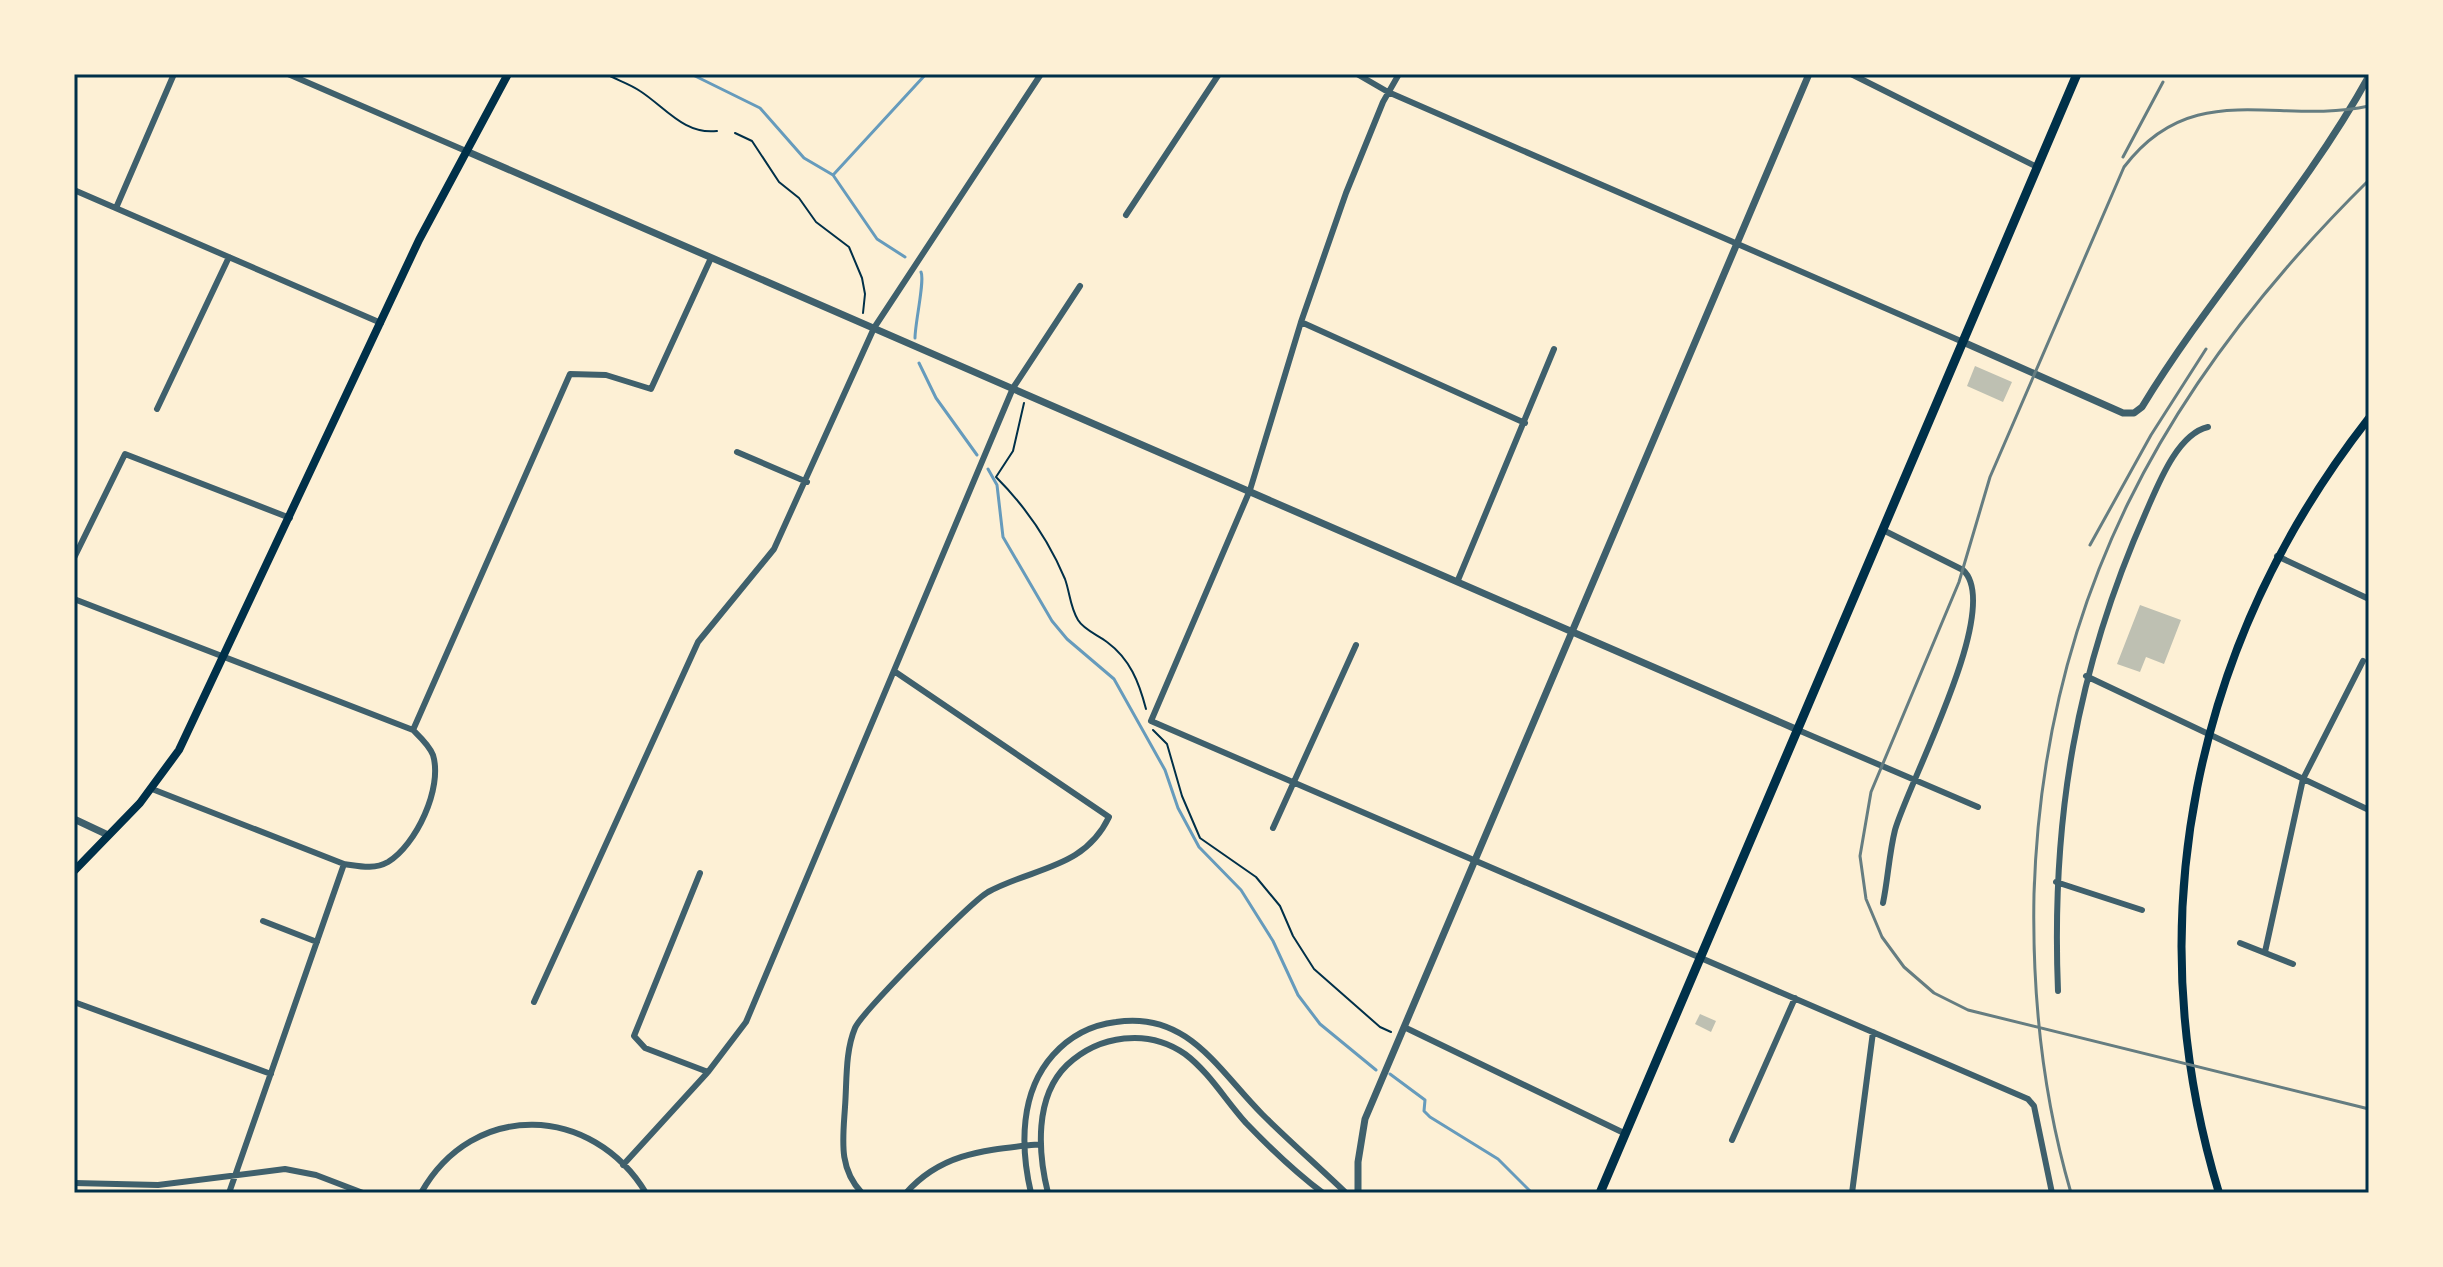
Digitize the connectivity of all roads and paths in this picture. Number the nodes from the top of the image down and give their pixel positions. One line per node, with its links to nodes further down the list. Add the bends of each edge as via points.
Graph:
1 (174, 74): 19 (street)
2 (288, 74): 16 (street)
3 (508, 74): 16 (main road)
4 (606, 74): 14 (path, via 640,90 693,129)
5 (1041, 74): 28 (street)
6 (1219, 74): 20 (street)
7 (1357, 74): 13 (street)
8 (1399, 74): 13 (street)
9 (1809, 74): 21 (street)
10 (1851, 74): 17 (street)
11 (2077, 74): 17 (main road)
12 (2369, 76): 29 (street, via 2302,186 2134,413 2123,413)
13 (1388, 92): 21 (street); 26 (street)
14 (717, 131)
15 (735, 133): 25 (path, via 752,141 779,182 816,222 849,247 865,294)
16 (466, 151): 23 (street); 27 (main road)
17 (2037, 167): 29 (main road)
18 (74, 190): 19 (street)
19 (116, 208): 22 (street)
20 (1126, 215)
21 (1736, 243): 29 (street); 48 (street)
22 (229, 257): 27 (street); 32 (street)
23 (711, 258): 25 (street); 54 (street, via 651,389 606,375 570,374)
24 (1080, 286): 31 (street)
25 (860, 322): 28 (street)
26 (1301, 322): 34 (street); 38 (street)
27 (381, 323): 39 (main road)
28 (874, 328): 31 (street); 37 (street)
29 (1963, 342): 40 (main road)
30 (1554, 349): 34 (street)
31 (1013, 388): 38 (street); 52 (street)
32 (157, 409)
33 (2369, 418): 43 (main road, via 2312,496)
34 (1525, 423): 45 (street)
35 (2208, 427): 53 (street, via 2197,429 2186,441 2153,497 2120,571)
36 (737, 452): 37 (street)
37 (807, 482): 82 (street, via 767,560 698,642)
38 (1250, 490): 45 (street); 59 (street, via 1151,721)
39 (290, 518): 42 (street, via 125,454); 50 (main road)
40 (1883, 530): 55 (main road); 58 (street, via 1963,570 1974,594 1949,693)
41 (74, 532): 42 (street)
42 (84, 537): 44 (street)
43 (2277, 556): 47 (street); 56 (main road, via 2243,631)
44 (74, 558)
45 (1458, 580): 48 (street)
46 (74, 599): 50 (street)
47 (2369, 599)
48 (1572, 631): 55 (street); 66 (street)
49 (1356, 645): 59 (street)
50 (225, 657): 54 (street); 60 (main road, via 179,750)
51 (2363, 661): 57 (street)
52 (894, 671): 85 (street, via 746,1022); 98 (street, via 1109,817 1093,843 1075,857 998,887 973,903 860,1019 849,1054 843,1149 847,1172)
53 (2086, 676): 56 (street); 70 (street, via 2065,784)
54 (413, 730): 67 (street, via 432,754 434,769 417,828 387,863 372,868)
55 (1798, 730): 58 (street); 77 (main road)
56 (2208, 734): 57 (street); 108 (main road, via 2184,868 2180,960 2195,1097)
57 (2303, 779): 62 (street); 76 (street)
58 (1915, 781): 61 (street); 71 (street, via 1895,829)
59 (1293, 783): 64 (street); 66 (street)
60 (152, 789): 65 (main road); 67 (street)
61 (1978, 807)
62 (2369, 810)
63 (74, 819): 65 (street)
64 (1273, 828)
65 (108, 835): 68 (main road)
66 (1474, 861): 77 (street); 83 (street)
67 (344, 864): 74 (street)
68 (74, 871)
69 (700, 873): 85 (street, via 634,1036 645,1048)
70 (2056, 882): 72 (street); 79 (street)
71 (1883, 903)
72 (2142, 910)
73 (263, 921): 74 (street)
74 (317, 942): 86 (street)
75 (2240, 943): 76 (street)
76 (2265, 952): 78 (street)
77 (1702, 958): 80 (street); 87 (main road)
78 (2293, 964)
79 (2058, 991)
80 (1795, 998): 84 (street); 88 (street)
81 (74, 1002): 86 (street)
82 (534, 1002)
83 (1404, 1027): 87 (street); 104 (street, via 1365,1119)
84 (1873, 1032): 106 (street); 107 (street, via 2028,1099 2034,1106)
85 (708, 1072): 91 (street)
86 (271, 1074): 92 (street)
87 (1626, 1134): 105 (main road)
88 (1732, 1140)
89 (1041, 1144): 90 (street); 101 (street); 102 (street, via 1046,1100 1064,1068 1098,1045 1149,1039 1187,1055 1274,1152)
90 (1025, 1146): 99 (street, via 960,1155 919,1178); 100 (street); 103 (street, via 1032,1091 1059,1049 1097,1026 1148,1021 1199,1043 1260,1112)
91 (623, 1165): 96 (street, via 575,1134 515,1123 459,1148 436,1169); 97 (street)
92 (238, 1175): 93 (street, via 158,1185); 94 (street); 95 (street, via 300,1171)
93 (74, 1183)
94 (229, 1193)
95 (363, 1193)
96 (421, 1193)
97 (646, 1193)
98 (862, 1193)
99 (906, 1193)
100 (1031, 1193)
101 (1048, 1193)
102 (1323, 1193)
103 (1346, 1193)
104 (1358, 1193)
105 (1600, 1193)
106 (1852, 1193)
107 (2052, 1193)
108 (2219, 1193)

